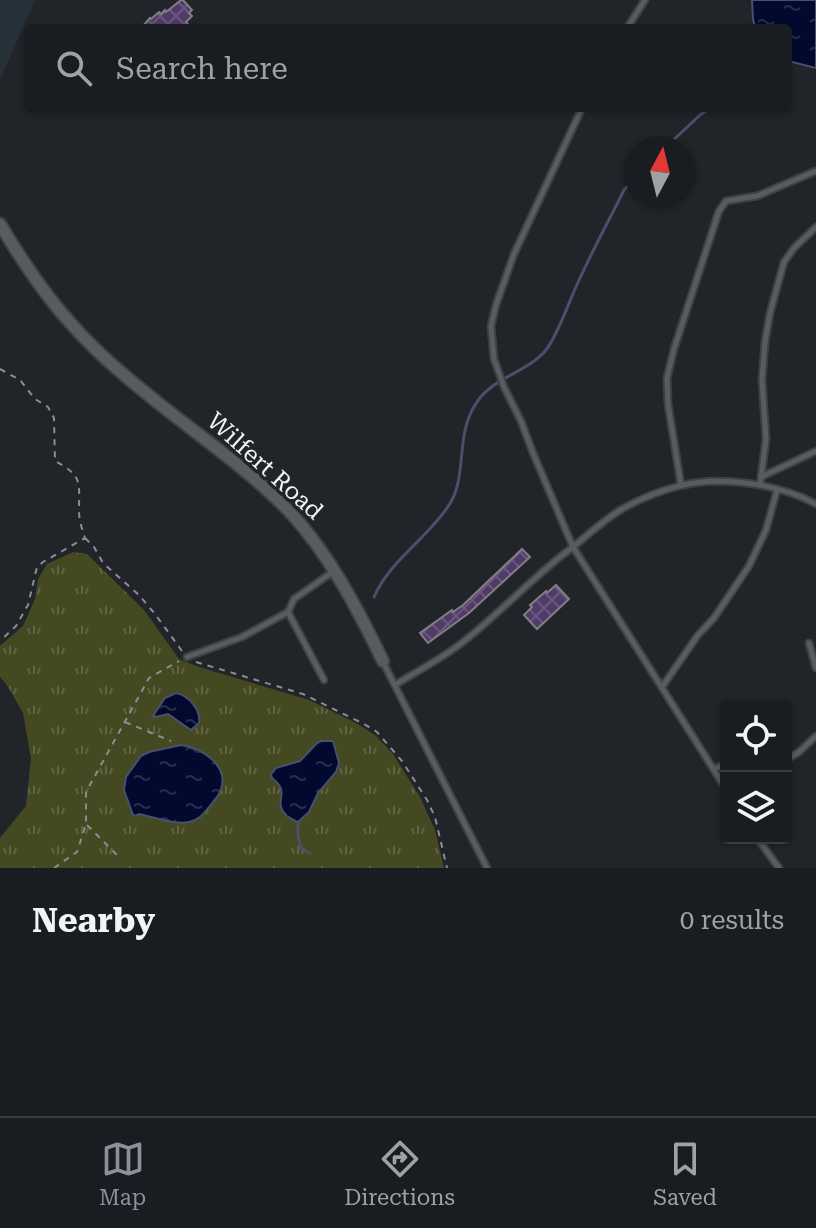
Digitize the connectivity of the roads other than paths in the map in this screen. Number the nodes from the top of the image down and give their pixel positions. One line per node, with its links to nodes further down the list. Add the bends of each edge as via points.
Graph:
1 (645, 0): 2 (lane)
2 (630, 24)
3 (580, 112): 13 (lane, via 514,254 491,326 504,387)
4 (816, 171): 9 (lane, via 757,196 722,204 667,378)
5 (0, 224): 14 (street, Wilfert Road, via 76,330 288,510)
6 (816, 227): 8 (lane, via 784,262 770,313 762,380 766,439)
7 (816, 451): 8 (lane)
8 (761, 477): 10 (lane)
9 (681, 485): 10 (lane); 13 (lane, via 619,511)
10 (760, 485): 11 (lane)
11 (777, 490): 12 (lane); 22 (lane, via 749,566)
12 (816, 504)
13 (573, 547): 21 (lane, via 457,647); 22 (lane)
14 (334, 570): 15 (lane, via 294,599); 18 (street, Wilfert Road)
15 (288, 612): 17 (lane, via 242,637); 20 (lane)
16 (809, 643): 19 (lane)
17 (187, 657)
18 (383, 661): 21 (lane, Wilfert Road)
19 (816, 668)
20 (324, 680)
21 (395, 685): 29 (lane, Wilfert Road)
22 (662, 687): 26 (lane)
23 (816, 736): 24 (lane)
24 (792, 756)
25 (720, 766): 26 (lane)
26 (714, 769): 27 (lane)
27 (720, 779)
28 (761, 844): 30 (lane)
29 (487, 868)
30 (779, 868)

